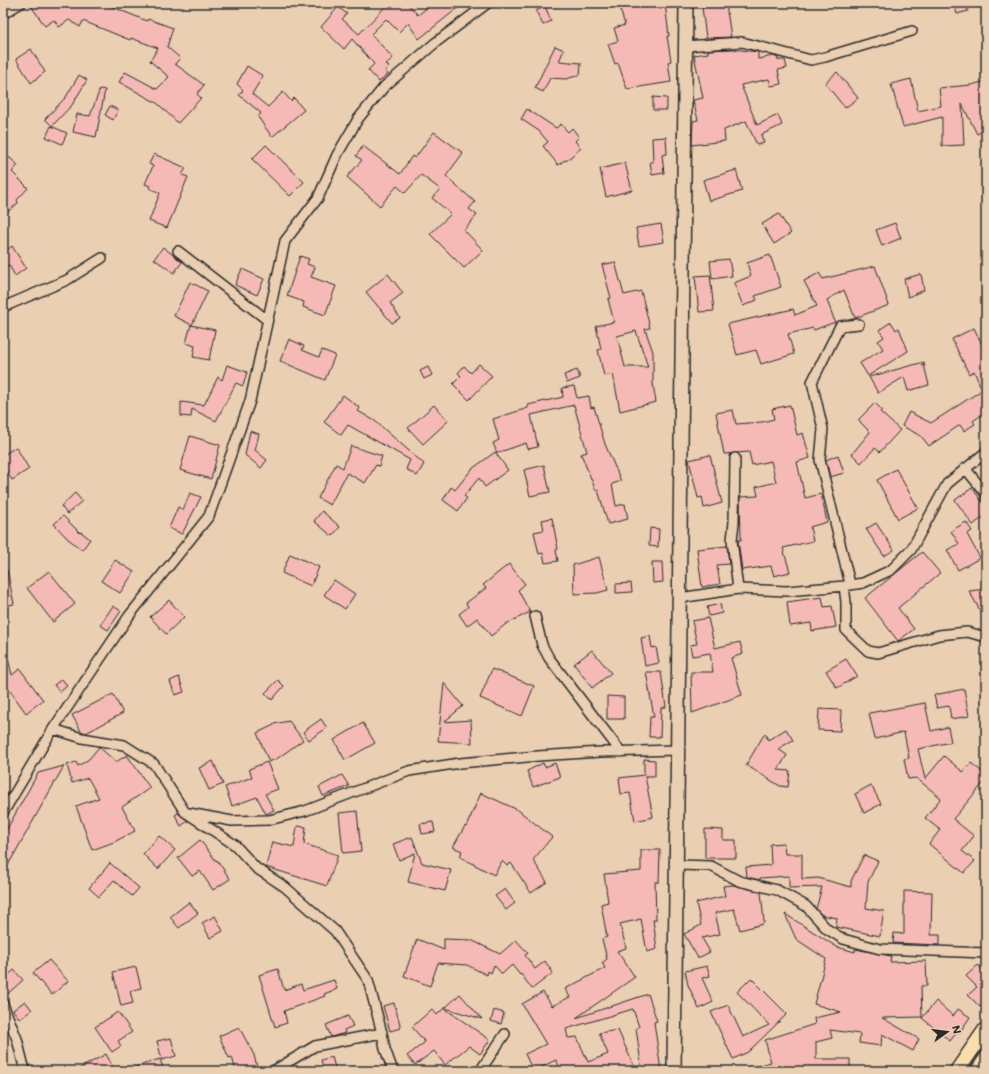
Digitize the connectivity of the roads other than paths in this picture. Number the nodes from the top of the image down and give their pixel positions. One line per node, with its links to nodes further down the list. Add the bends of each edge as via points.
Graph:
1 (21, 3): 5 (street)
2 (488, 3): 4 (street)
3 (686, 3): 7 (main road)
4 (473, 7): 11 (street, via 384,87 358,120 337,155 318,198 285,240)
5 (3, 14)
6 (912, 31): 7 (street, via 811,60 742,42)
7 (685, 46): 19 (main road)
8 (178, 251): 11 (street)
9 (102, 258): 10 (street, via 67,280)
10 (3, 307)
11 (266, 319): 22 (street, via 250,401 209,516 129,616)
12 (859, 324): 17 (street, via 840,326 812,382 823,429 820,460)
13 (986, 452): 15 (street)
14 (735, 458): 18 (street, via 732,540)
15 (965, 468): 16 (street); 17 (street, via 946,484 911,550 892,570 863,583)
16 (986, 494)
17 (847, 585): 18 (street, via 787,591); 21 (street, via 846,630 868,651 878,653 939,635 967,632)
18 (738, 589): 19 (street)
19 (680, 598): 23 (main road)
20 (535, 616): 24 (street, via 542,645 549,658)
21 (986, 637)
22 (53, 729): 25 (street, via 124,746 154,764); 26 (street)
23 (678, 750): 24 (street); 27 (main road)
24 (621, 752): 25 (street, via 460,763 409,771 305,811 269,820 232,821)
25 (185, 812): 31 (street, via 234,845 256,868 285,887 335,931 368,980)
26 (3, 813)
27 (678, 865): 28 (street, via 711,866 739,881 777,890 806,906 827,929 844,939 880,949); 38 (main road)
28 (986, 953)
29 (3, 1004): 34 (street, via 17,1039)
30 (986, 1029): 39 (main road)
31 (382, 1033): 35 (street, via 315,1046); 36 (street)
32 (505, 1034): 37 (street)
33 (986, 1059): 40 (main road)
34 (25, 1071)
35 (273, 1071)
36 (393, 1071)
37 (480, 1071)
38 (674, 1071)
39 (957, 1071)
40 (978, 1071)

